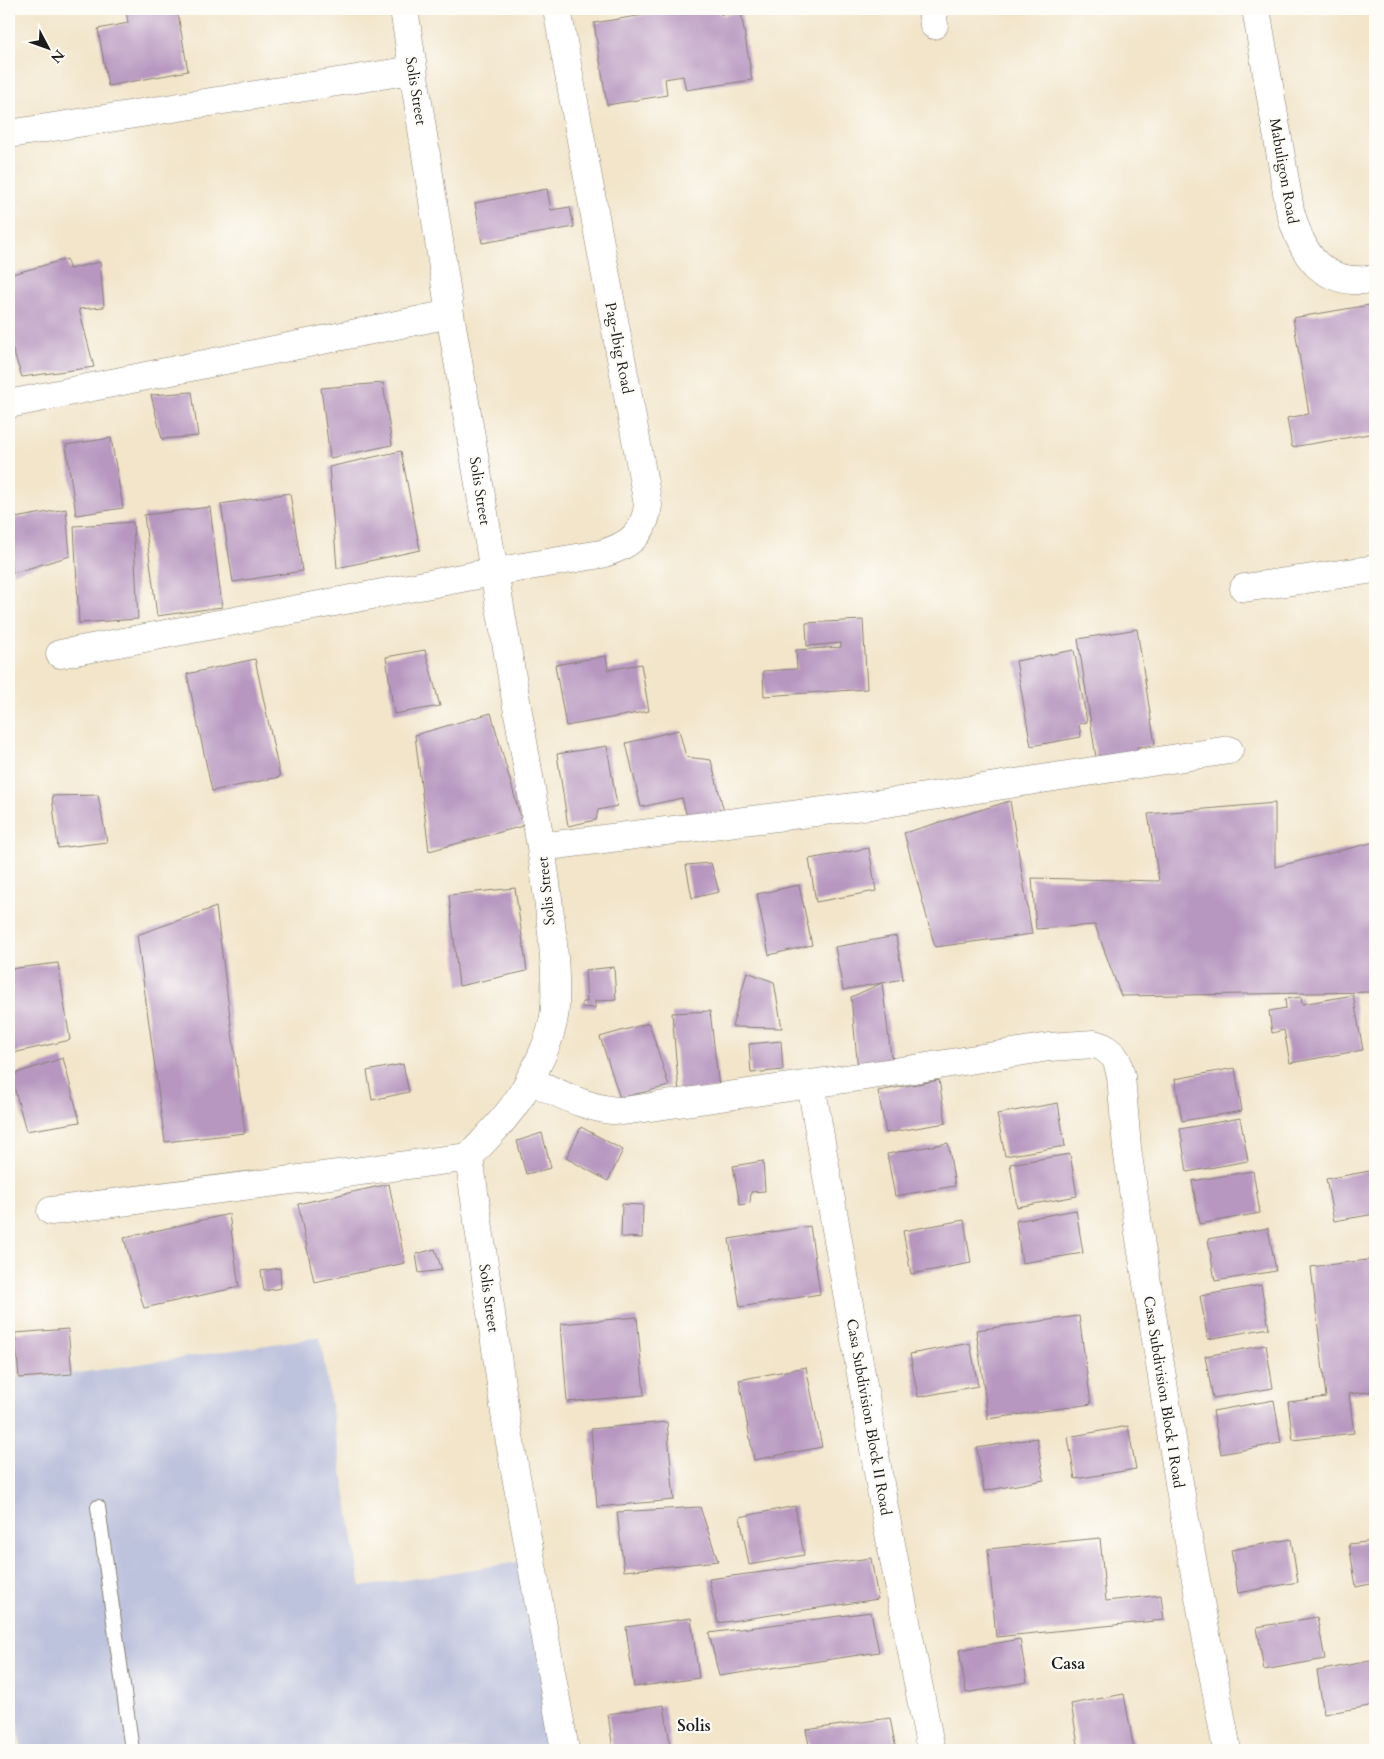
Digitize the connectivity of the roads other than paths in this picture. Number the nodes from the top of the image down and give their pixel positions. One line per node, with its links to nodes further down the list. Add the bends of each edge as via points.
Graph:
1 (404, 9): 4 (street, Solis Street)
2 (557, 9): 10 (street, Pag-Ibig Road, via 648,505 646,521 635,537 617,549)
3 (1256, 9): 6 (street, Mabuligon Road, via 1297,237 1307,255 1319,267 1340,278)
4 (413, 70): 5 (street); 7 (street, Solis Street)
5 (9, 134)
6 (1375, 279)
7 (450, 314): 8 (street); 10 (street, Solis Street)
8 (9, 404)
9 (1375, 570): 11 (street)
10 (493, 572): 12 (street, Pag-Ibig Road); 14 (street, Solis Street)
11 (1244, 588)
12 (60, 654)
13 (1229, 750): 14 (street, via 893,802)
14 (541, 847): 15 (street, Solis Street, via 550,919 555,1009)
15 (530, 1080): 16 (street, via 569,1098 613,1111); 17 (street, Solis Street, via 511,1110)
16 (811, 1084): 22 (street, Casa Subdivision Block II Road, via 885,1513); 23 (street, Casa Subdivision Block I Road, via 1025,1050 1094,1044 1103,1047 1117,1061 1127,1148 1185,1520)
17 (469, 1157): 18 (street); 21 (street, Solis Street, via 506,1420)
18 (51, 1211)
19 (98, 1507): 20 (lane)
20 (132, 1750)
21 (565, 1750)
22 (931, 1750)
23 (1227, 1750)

